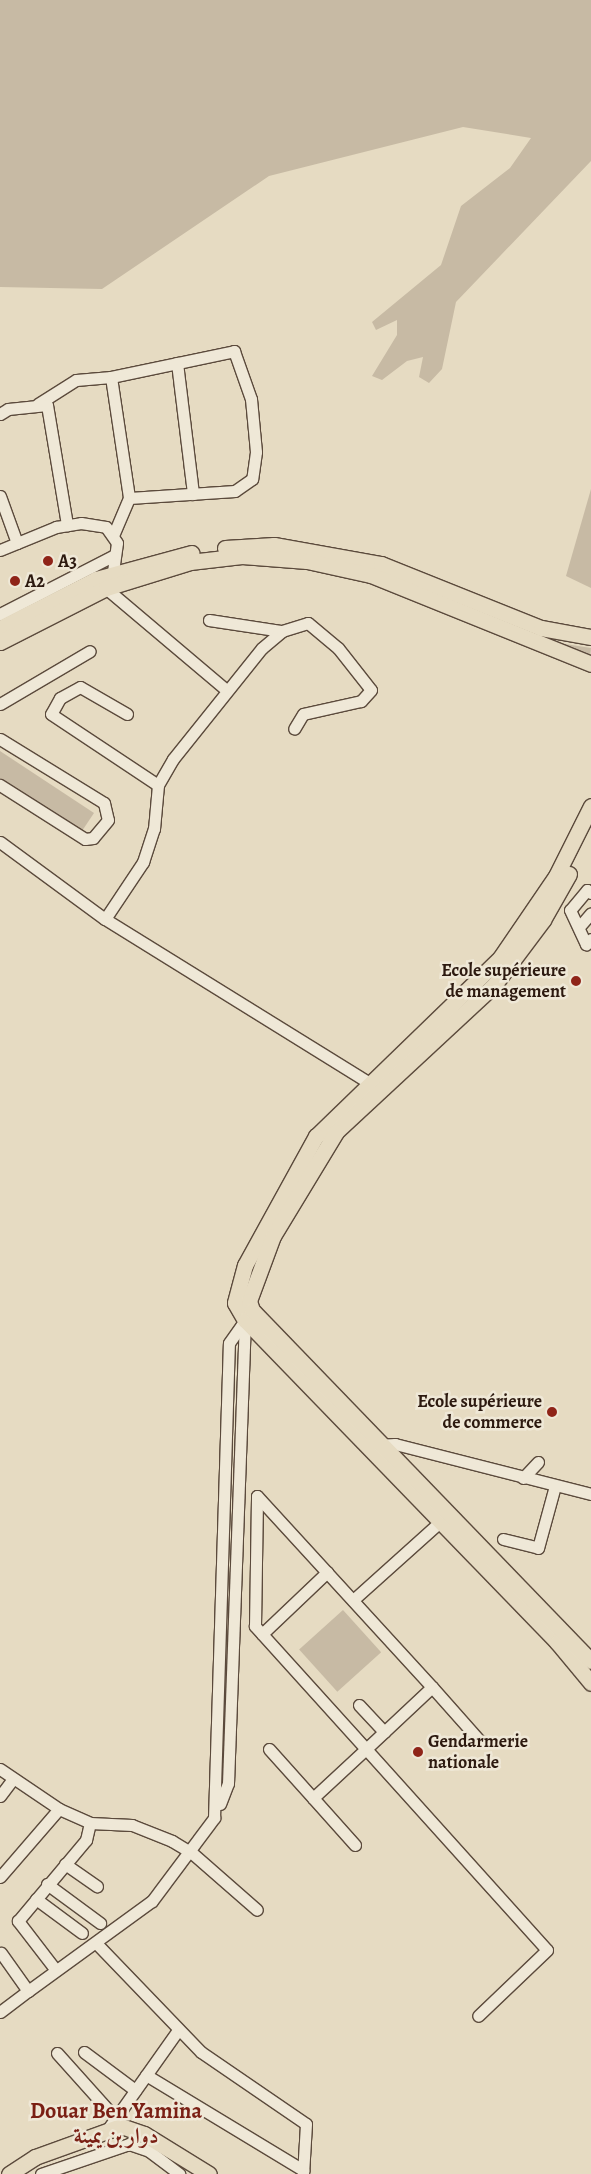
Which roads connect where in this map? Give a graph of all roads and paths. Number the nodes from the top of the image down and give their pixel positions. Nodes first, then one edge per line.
1 (177, 363) junction
2 (111, 377) junction
3 (38, 404) junction
4 (0, 414) edge
5 (192, 494) junction
6 (0, 496) edge
7 (129, 498) junction
8 (67, 525) junction
9 (114, 534) junction
10 (17, 543) junction
11 (0, 550) edge
12 (113, 556) junction
13 (113, 573) junction
14 (101, 584) junction
15 (0, 614) edge
16 (209, 620) dead end
17 (0, 628) edge
18 (282, 631) junction
19 (591, 637) edge
20 (0, 642) edge
21 (90, 651) dead end
22 (591, 664) edge
23 (225, 689) junction
24 (0, 704) edge
25 (127, 714) dead end
26 (294, 729) dead end
27 (0, 739) edge
28 (0, 785) edge
29 (158, 785) junction
30 (591, 806) edge
31 (591, 830) edge
32 (0, 842) edge
33 (559, 893) junction
34 (591, 893) edge
35 (578, 901) junction
36 (591, 913) edge
37 (105, 919) junction
38 (580, 927) junction
39 (591, 939) edge
40 (374, 1086) junction
41 (249, 1315) junction
42 (384, 1444) junction
43 (368, 1446) junction
44 (538, 1462) dead end
45 (523, 1478) junction
46 (555, 1486) junction
47 (591, 1494) edge
48 (441, 1521) junction
49 (503, 1539) dead end
50 (327, 1572) junction
51 (353, 1600) junction
52 (262, 1634) junction
53 (591, 1661) edge
54 (591, 1683) edge
55 (432, 1687) junction
56 (359, 1705) dead end
57 (384, 1732) junction
58 (480, 1741) dead end
59 (269, 1749) dead end
60 (366, 1749) junction
61 (0, 1770) edge
62 (13, 1779) junction
63 (0, 1796) edge
64 (313, 1798) junction
65 (59, 1809) junction
66 (90, 1823) junction
67 (355, 1845) dead end
68 (192, 1853) junction
69 (65, 1864) junction
70 (0, 1877) edge
71 (47, 1884) junction
72 (97, 1886) dead end
73 (36, 1899) junction
74 (257, 1910) dead end
75 (100, 1923) dead end
76 (82, 1933) dead end
77 (96, 1943) junction
78 (1, 1953) edge
79 (56, 1969) junction
80 (28, 1991) junction
81 (0, 2012) edge
82 (478, 2016) dead end
83 (178, 2030) junction
84 (84, 2052) dead end
85 (58, 2053) dead end
86 (146, 2075) junction
87 (135, 2090) junction
88 (115, 2124) junction
89 (303, 2172) edge
90 (9, 2174) edge
91 (42, 2174) edge
92 (179, 2174) edge
93 (209, 2174) edge

1 - 2 street
1 - 5 street
1 - 5 street
2 - 3 street
2 - 7 street
3 - 4 street
3 - 8 street
5 - 7 street
6 - 10 street
7 - 9 street
8 - 9 street
8 - 10 street
9 - 12 street
10 - 11 street
12 - 13 street
12 - 15 street
13 - 14 main road
13 - 19 main road
14 - 17 main road
14 - 20 main road
14 - 22 main road
14 - 23 street
16 - 18 street
18 - 23 street
18 - 26 street
21 - 24 street
23 - 29 street
25 - 29 street
27 - 28 street
29 - 37 street
30 - 40 main road
31 - 33 main road
32 - 37 street
33 - 35 street
33 - 40 main road
34 - 35 street
35 - 38 street
36 - 38 street
37 - 40 street
38 - 39 street
40 - 41 main road
41 - 42 main road
41 - 43 main road
41 - 68 street
42 - 43 street
42 - 45 street
42 - 53 main road
43 - 48 main road
44 - 45 street
45 - 46 street
46 - 47 street
46 - 49 street
48 - 51 street
48 - 54 main road
50 - 51 street
50 - 52 street
50 - 52 street
51 - 55 street
52 - 60 street
55 - 57 street
55 - 58 street
56 - 57 street
57 - 60 street
59 - 64 street
60 - 64 street
60 - 82 street
61 - 62 street
62 - 63 street
62 - 65 street
64 - 67 street
65 - 66 street
65 - 70 street
66 - 68 street
66 - 69 street
68 - 74 street
68 - 77 street
69 - 71 street
69 - 72 street
71 - 73 street
71 - 75 street
73 - 76 street
73 - 79 street
77 - 79 street
77 - 83 street
78 - 80 street
79 - 80 street
80 - 81 street
83 - 86 street
83 - 89 street
84 - 87 street
85 - 88 street
86 - 87 street
86 - 89 street
87 - 88 street
88 - 90 main road
88 - 93 main road
91 - 92 street

